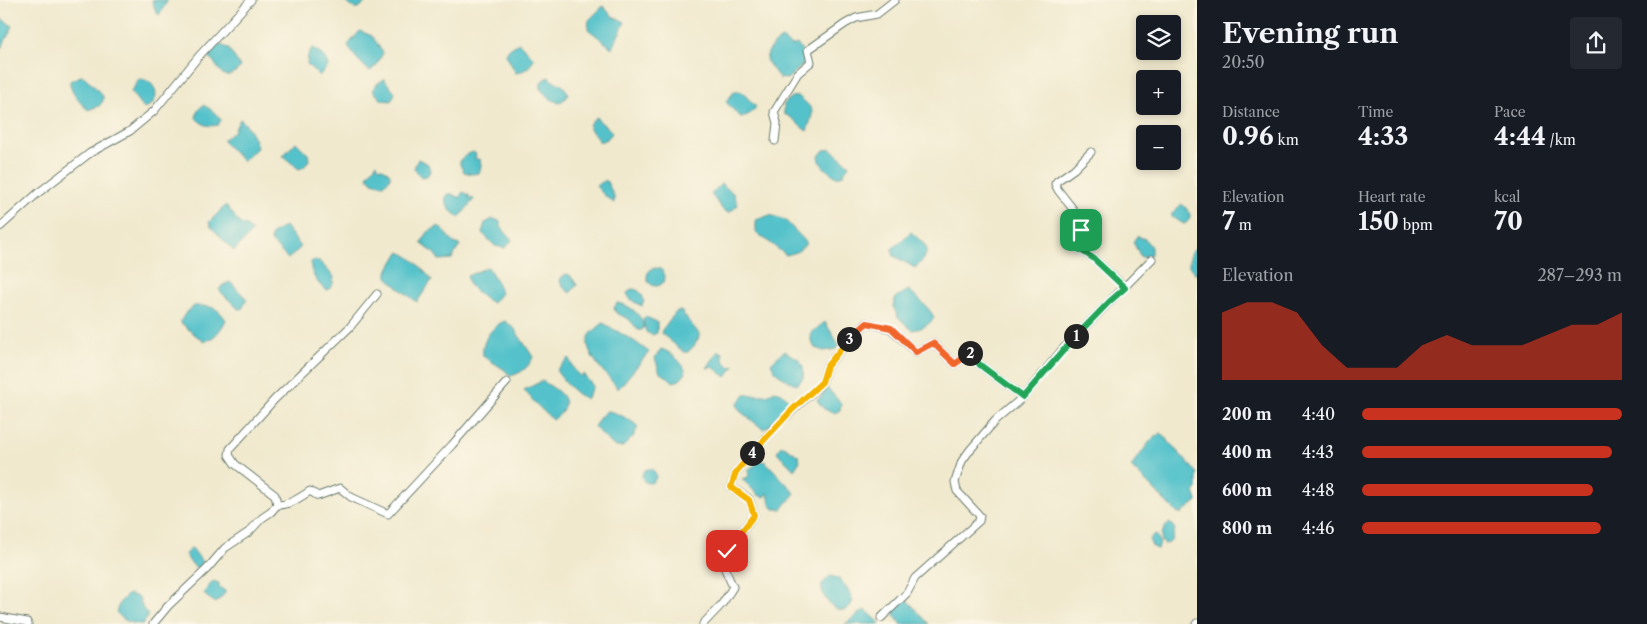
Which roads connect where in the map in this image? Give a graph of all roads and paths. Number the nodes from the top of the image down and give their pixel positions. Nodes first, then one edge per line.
1 (251, 0) edge
2 (895, 0) edge
3 (775, 141) dead end
4 (1091, 152) dead end
5 (0, 226) edge
6 (1152, 260) dead end
7 (1125, 288) junction
8 (377, 294) dead end
9 (507, 382) dead end
10 (1023, 397) junction
11 (277, 505) junction
12 (0, 617) edge
13 (881, 618) dead end
14 (28, 624) edge
15 (153, 624) edge
16 (704, 624) edge

1 - 5 street
2 - 3 street
4 - 7 street
6 - 7 street
7 - 10 street
8 - 11 street
9 - 11 street
10 - 13 street
10 - 16 street
11 - 15 street
12 - 14 street

